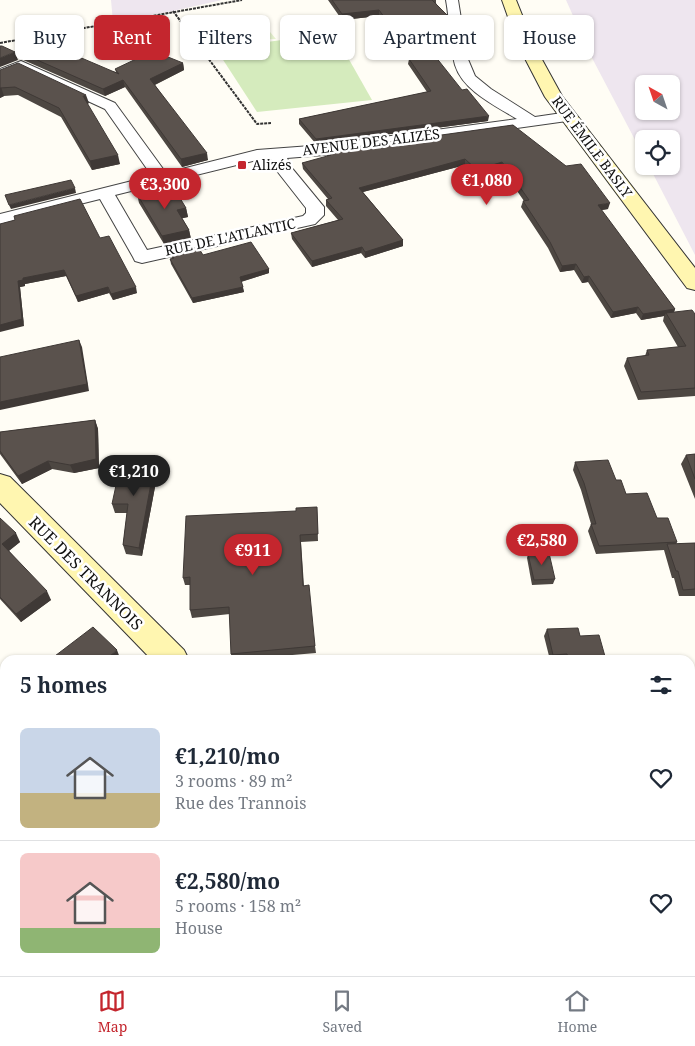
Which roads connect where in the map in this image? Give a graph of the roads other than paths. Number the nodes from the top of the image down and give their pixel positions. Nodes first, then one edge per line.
1 (452, 0) edge
2 (509, 0) edge
3 (0, 74) edge
4 (569, 118) junction
5 (531, 121) junction
6 (277, 153) junction
7 (162, 179) junction
8 (105, 193) junction
9 (0, 218) edge
10 (695, 282) edge
11 (0, 485) edge
12 (168, 655) edge

1 - 5 street
2 - 4 street, RUE ÉMILE BASLY
3 - 7 street
4 - 5 street, AVENUE DES ALIZÉS
4 - 10 street, RUE ÉMILE BASLY
5 - 6 street, AVENUE DES ALIZÉS
6 - 7 street, AVENUE DES ALIZÉS
6 - 8 street, RUE DE L'ATLANTIC
7 - 8 street, AVENUE DES ALIZÉS
8 - 9 street, AVENUE DES ALIZÉS
11 - 12 street, RUE DES TRANNOIS

